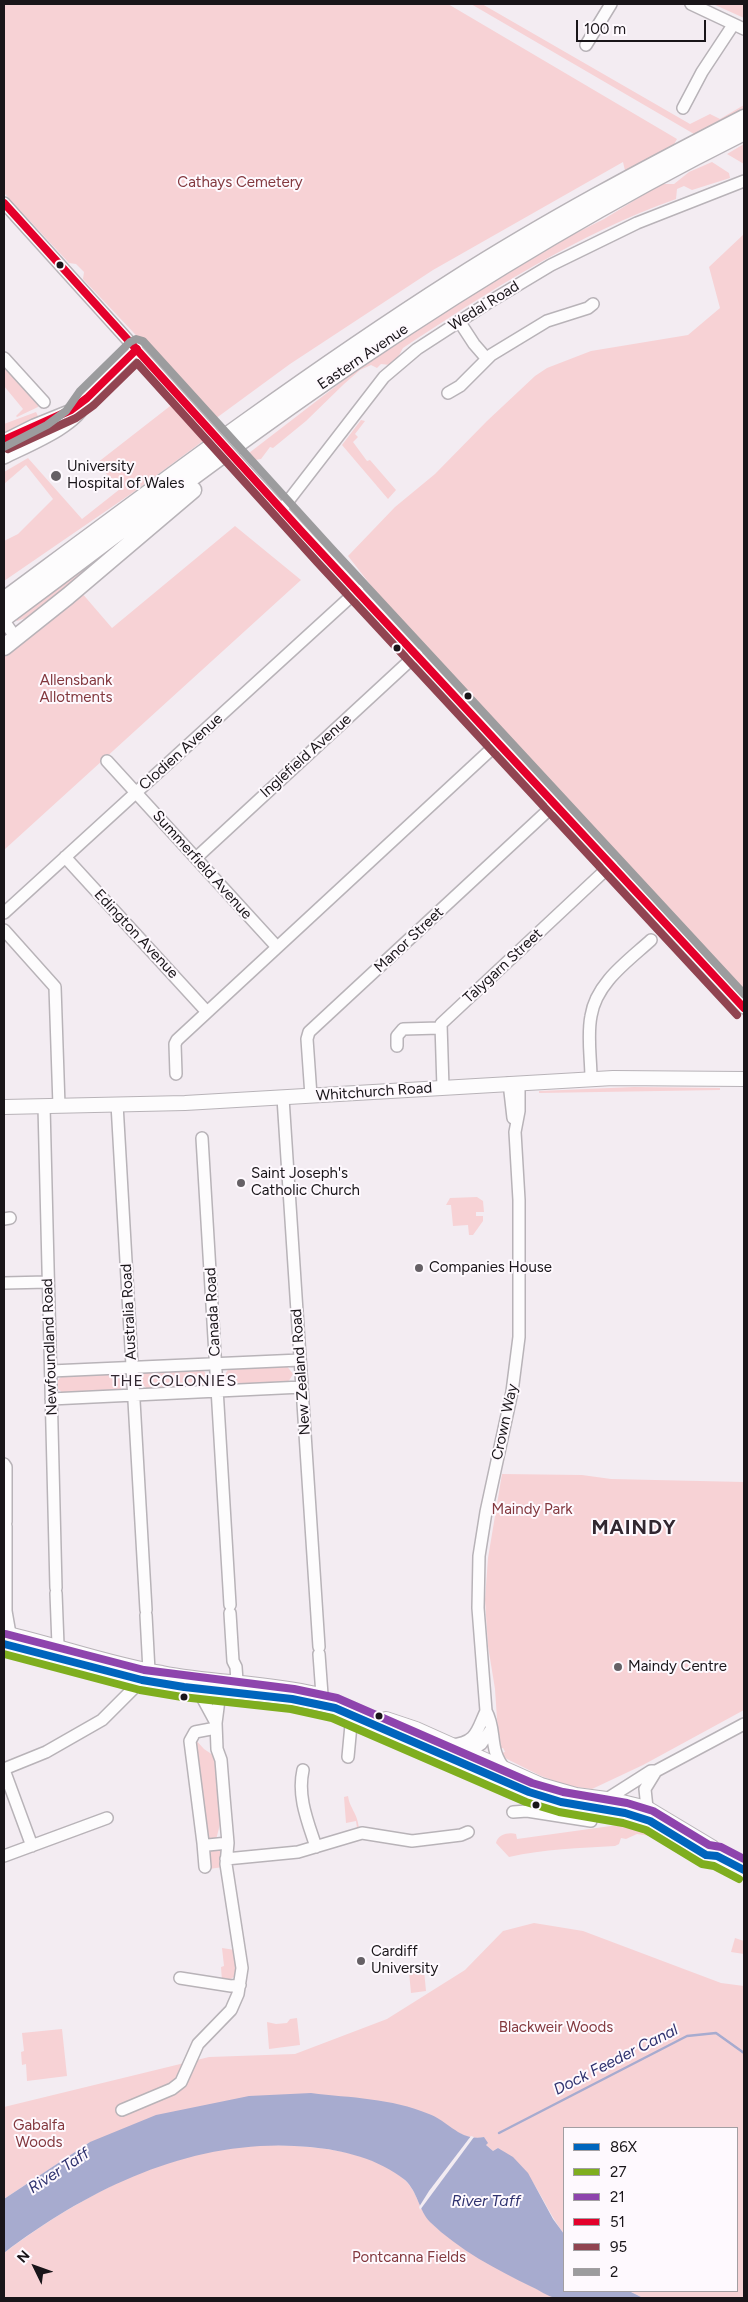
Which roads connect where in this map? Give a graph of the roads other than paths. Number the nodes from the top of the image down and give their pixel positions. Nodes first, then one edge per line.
1 (611, 4) edge
2 (691, 4) edge
3 (739, 27) edge
4 (586, 45) dead end
5 (683, 108) dead end
6 (744, 118) edge
7 (744, 132) edge
8 (744, 180) edge
9 (4, 203) edge
10 (593, 304) dead end
11 (459, 321) junction
12 (137, 349) junction
13 (4, 358) edge
14 (487, 358) junction
15 (448, 393) dead end
16 (87, 398) junction
17 (44, 402) dead end
18 (275, 417) junction
19 (4, 440) edge
20 (4, 458) edge
21 (282, 509) junction
22 (104, 526) junction
23 (4, 588) edge
24 (358, 590) junction
25 (4, 600) edge
26 (7, 630) edge
27 (417, 654) junction
28 (498, 743) junction
29 (107, 760) dead end
30 (136, 793) junction
31 (555, 804) junction
32 (65, 857) junction
33 (196, 858) junction
34 (612, 864) junction
35 (4, 913) edge
36 (4, 930) edge
37 (651, 940) dead end
38 (277, 947) junction
39 (744, 1008) edge
40 (207, 1012) junction
41 (440, 1028) junction
42 (397, 1046) dead end
43 (176, 1074) dead end
44 (591, 1079) junction
45 (744, 1079) edge
46 (514, 1083) junction
47 (444, 1088) junction
48 (311, 1096) junction
49 (283, 1098) junction
50 (117, 1104) junction
51 (44, 1106) junction
52 (59, 1106) junction
53 (4, 1107) edge
54 (202, 1138) dead end
55 (4, 1282) edge
56 (48, 1282) junction
57 (300, 1360) junction
58 (216, 1363) junction
59 (132, 1367) junction
60 (51, 1371) junction
61 (302, 1387) junction
62 (217, 1391) junction
63 (134, 1395) junction
64 (52, 1399) junction
65 (4, 1464) edge
66 (5, 1569) edge
67 (5, 1612) edge
68 (6, 1637) edge
69 (58, 1646) junction
70 (123, 1675) junction
71 (146, 1675) junction
72 (237, 1681) junction
73 (217, 1685) junction
74 (197, 1688) junction
75 (126, 1694) junction
76 (322, 1695) junction
77 (210, 1710) junction
78 (486, 1711) junction
79 (352, 1714) junction
80 (744, 1724) edge
81 (216, 1726) junction
82 (490, 1731) junction
83 (451, 1751) junction
84 (468, 1754) junction
85 (348, 1757) dead end
86 (4, 1770) edge
87 (302, 1770) dead end
88 (656, 1771) junction
89 (507, 1772) junction
90 (606, 1799) junction
91 (647, 1808) junction
92 (562, 1809) junction
93 (513, 1812) dead end
94 (107, 1818) dead end
95 (591, 1821) dead end
96 (667, 1824) junction
97 (468, 1832) dead end
98 (203, 1843) junction
99 (228, 1843) junction
100 (32, 1846) junction
101 (316, 1847) junction
102 (4, 1856) edge
103 (226, 1859) junction
104 (205, 1867) dead end
105 (744, 1870) edge
106 (180, 1978) dead end
107 (240, 1985) junction
108 (122, 2110) dead end

1 - 4 street
2 - 3 street
3 - 5 street
6 - 22 highway, Eastern Avenue
7 - 18 highway, Eastern Avenue
8 - 11 street, Wedal Road
9 - 12 street
10 - 14 street
11 - 14 street
11 - 21 street, Wedal Road
12 - 16 street
12 - 21 street, bridge
13 - 17 street
14 - 15 street
16 - 19 street
16 - 20 street
18 - 26 highway, Eastern Avenue
18 - 26 highway
21 - 24 street
22 - 23 highway
22 - 25 highway, Eastern Avenue
24 - 27 street
24 - 30 street, Clodien Avenue
27 - 28 street
27 - 33 street, Inglefield Avenue
28 - 31 street
28 - 38 street
29 - 30 street, Summerfield Avenue
30 - 32 street, Clodien Avenue
30 - 33 street, Summerfield Avenue
31 - 34 street
31 - 48 street, Manor Street
32 - 35 street, Clodien Avenue
32 - 40 street, Edington Avenue
33 - 38 street, Summerfield Avenue
34 - 39 street
34 - 41 street, Talygarn Street
36 - 52 street
37 - 44 street
38 - 40 street
40 - 43 street
41 - 42 street
41 - 47 street
44 - 45 main road, Whitchurch Road
44 - 46 main road, Whitchurch Road
46 - 47 main road, Whitchurch Road
46 - 78 street, Crown Way
47 - 48 main road, Whitchurch Road
48 - 49 main road, Whitchurch Road
49 - 50 main road, Whitchurch Road
49 - 57 street, New Zealand Road
50 - 52 main road, Whitchurch Road
50 - 59 street, Australia Road
51 - 52 main road, Whitchurch Road
51 - 53 main road, Whitchurch Road
51 - 56 street, Newfoundland Road
54 - 58 street, Canada Road
55 - 56 street
56 - 60 street, Newfoundland Road
57 - 58 street
57 - 61 street, New Zealand Road
58 - 59 street
58 - 62 street, Canada Road
59 - 60 street
59 - 63 street, Australia Road
60 - 64 street, Newfoundland Road
61 - 62 street
61 - 76 street, New Zealand Road
62 - 63 street
62 - 72 street, Canada Road
63 - 64 street
63 - 71 street, Australia Road
64 - 69 street, Newfoundland Road
65 - 66 street
66 - 67 street
67 - 68 street
68 - 69 main road
68 - 70 main road
69 - 71 main road
70 - 71 main road
70 - 75 street
71 - 73 main road
71 - 74 main road
71 - 75 street
72 - 73 main road
72 - 76 main road
73 - 74 main road
73 - 77 street
73 - 79 main road
73 - 81 street
74 - 77 street
75 - 86 street
76 - 83 main road
77 - 81 street
78 - 82 street, Crown Way
78 - 83 street, Crown Way
79 - 83 main road
79 - 85 street
80 - 88 street
81 - 98 street
81 - 99 street
82 - 84 street
82 - 89 street, Crown Way
83 - 84 main road
83 - 92 main road
84 - 89 main road
86 - 100 street
87 - 101 street
88 - 90 street
88 - 91 street
89 - 90 main road
90 - 91 main road
91 - 96 main road
92 - 93 street
92 - 95 street
92 - 96 main road
94 - 100 street
96 - 105 main road
97 - 101 street
98 - 99 street
98 - 104 street
99 - 103 street
100 - 102 street
101 - 103 street
103 - 107 street
106 - 107 street
107 - 108 street

